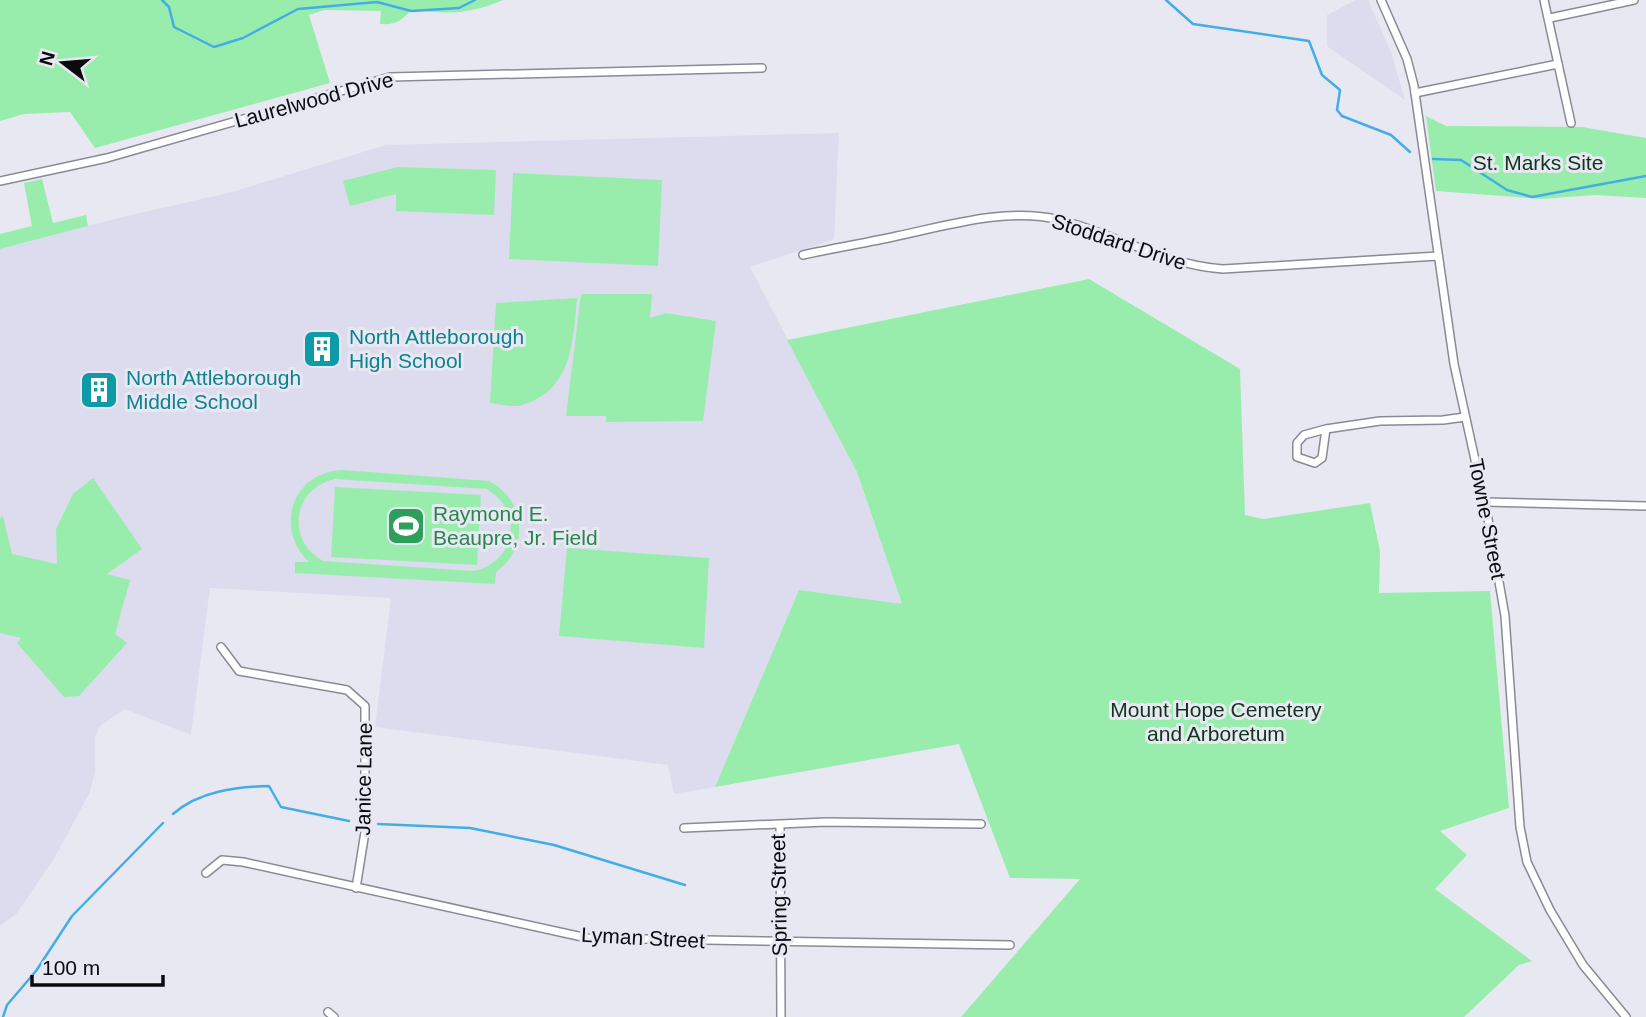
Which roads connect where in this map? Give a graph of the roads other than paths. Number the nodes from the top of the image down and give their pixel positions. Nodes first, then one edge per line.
1 (1381, 0) edge
2 (1545, 0) edge
3 (1634, 0) edge
4 (1550, 18) junction
5 (1558, 64) junction
6 (762, 68) dead end
7 (1415, 93) junction
8 (1571, 123) dead end
9 (0, 181) edge
10 (803, 255) dead end
11 (1438, 256) junction
12 (1465, 417) junction
13 (1326, 429) junction
14 (1485, 502) junction
15 (1646, 506) edge
16 (221, 647) dead end
17 (981, 824) dead end
18 (780, 825) junction
19 (684, 828) dead end
20 (206, 873) dead end
21 (356, 888) junction
22 (781, 943) junction
23 (1010, 945) dead end
24 (781, 1017) edge
25 (1626, 1017) edge

1 - 7 street, Towne Street
2 - 4 street
3 - 4 street
4 - 5 street
5 - 7 street
5 - 8 street
6 - 9 street, Laurelwood Drive
7 - 11 street, Towne Street
10 - 11 street, Stoddard Drive
11 - 12 street, Towne Street
12 - 13 street
12 - 14 street, Towne Street
13 - 13 street
14 - 15 street
14 - 25 street, Towne Street
16 - 21 street, Janice Lane
17 - 18 street
18 - 19 street, Spring Street
18 - 22 street, Spring Street
20 - 21 street, Lyman Street
21 - 22 street, Lyman Street
22 - 23 street, Lyman Street
22 - 24 street, Spring Street

